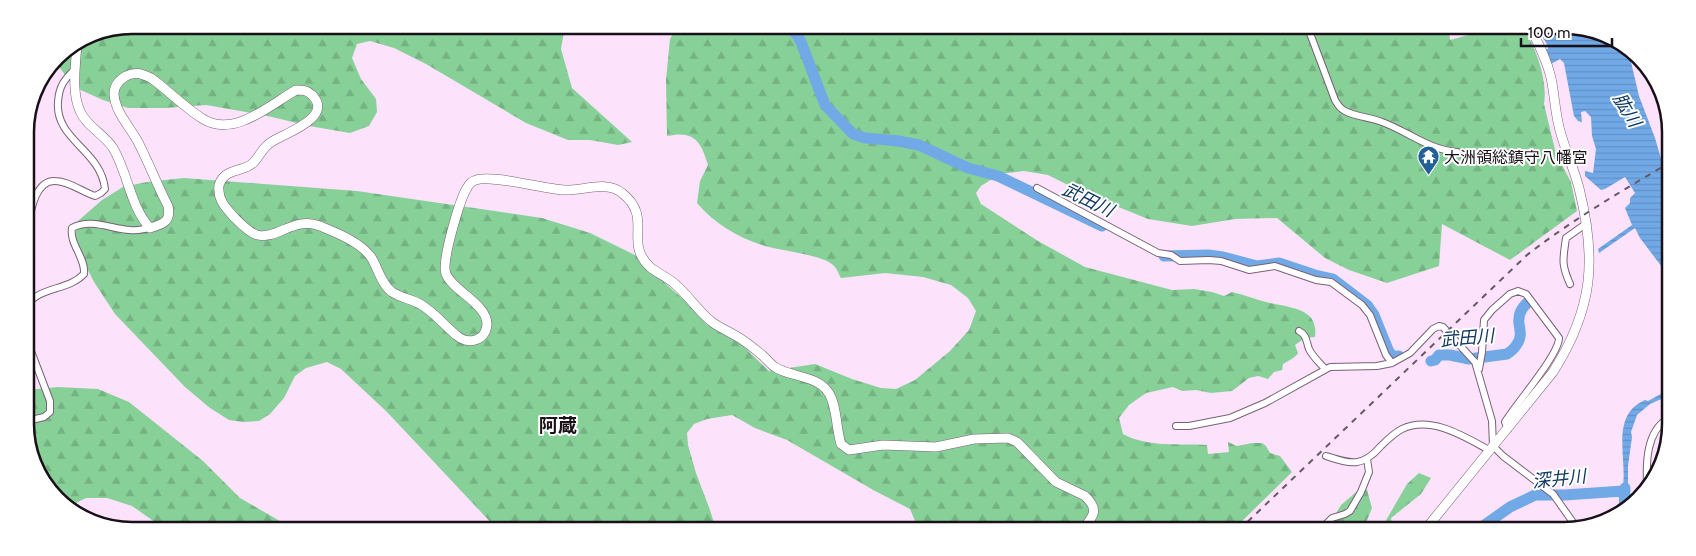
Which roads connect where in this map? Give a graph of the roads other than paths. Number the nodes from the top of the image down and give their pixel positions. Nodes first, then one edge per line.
1 (1310, 34) edge
2 (1535, 34) edge
3 (76, 51) edge
4 (75, 69) junction
5 (1457, 152) dead end
6 (1037, 188) dead end
7 (34, 201) edge
8 (1587, 223) junction
9 (150, 228) junction
10 (1570, 284) dead end
11 (34, 297) edge
12 (1299, 331) dead end
13 (34, 359) edge
14 (1392, 363) junction
15 (1325, 369) junction
16 (1478, 371) junction
17 (34, 419) edge
18 (1662, 423) edge
19 (1176, 426) dead end
20 (1508, 429) junction
21 (1491, 448) junction
22 (1326, 456) dead end
23 (1367, 459) junction
24 (1646, 477) edge
25 (1088, 522) edge
26 (1328, 522) edge
27 (1431, 522) edge
28 (1573, 522) edge

1 - 5 street
2 - 8 street
3 - 4 street
4 - 7 street
4 - 9 street
6 - 14 street
8 - 10 street
8 - 20 street
9 - 11 street
9 - 25 street
12 - 15 street
13 - 17 street
14 - 15 street
14 - 16 street
15 - 19 street
16 - 20 street
16 - 21 street
18 - 24 street
20 - 21 street
21 - 23 street
21 - 27 street
21 - 28 street
22 - 23 street
23 - 26 street

